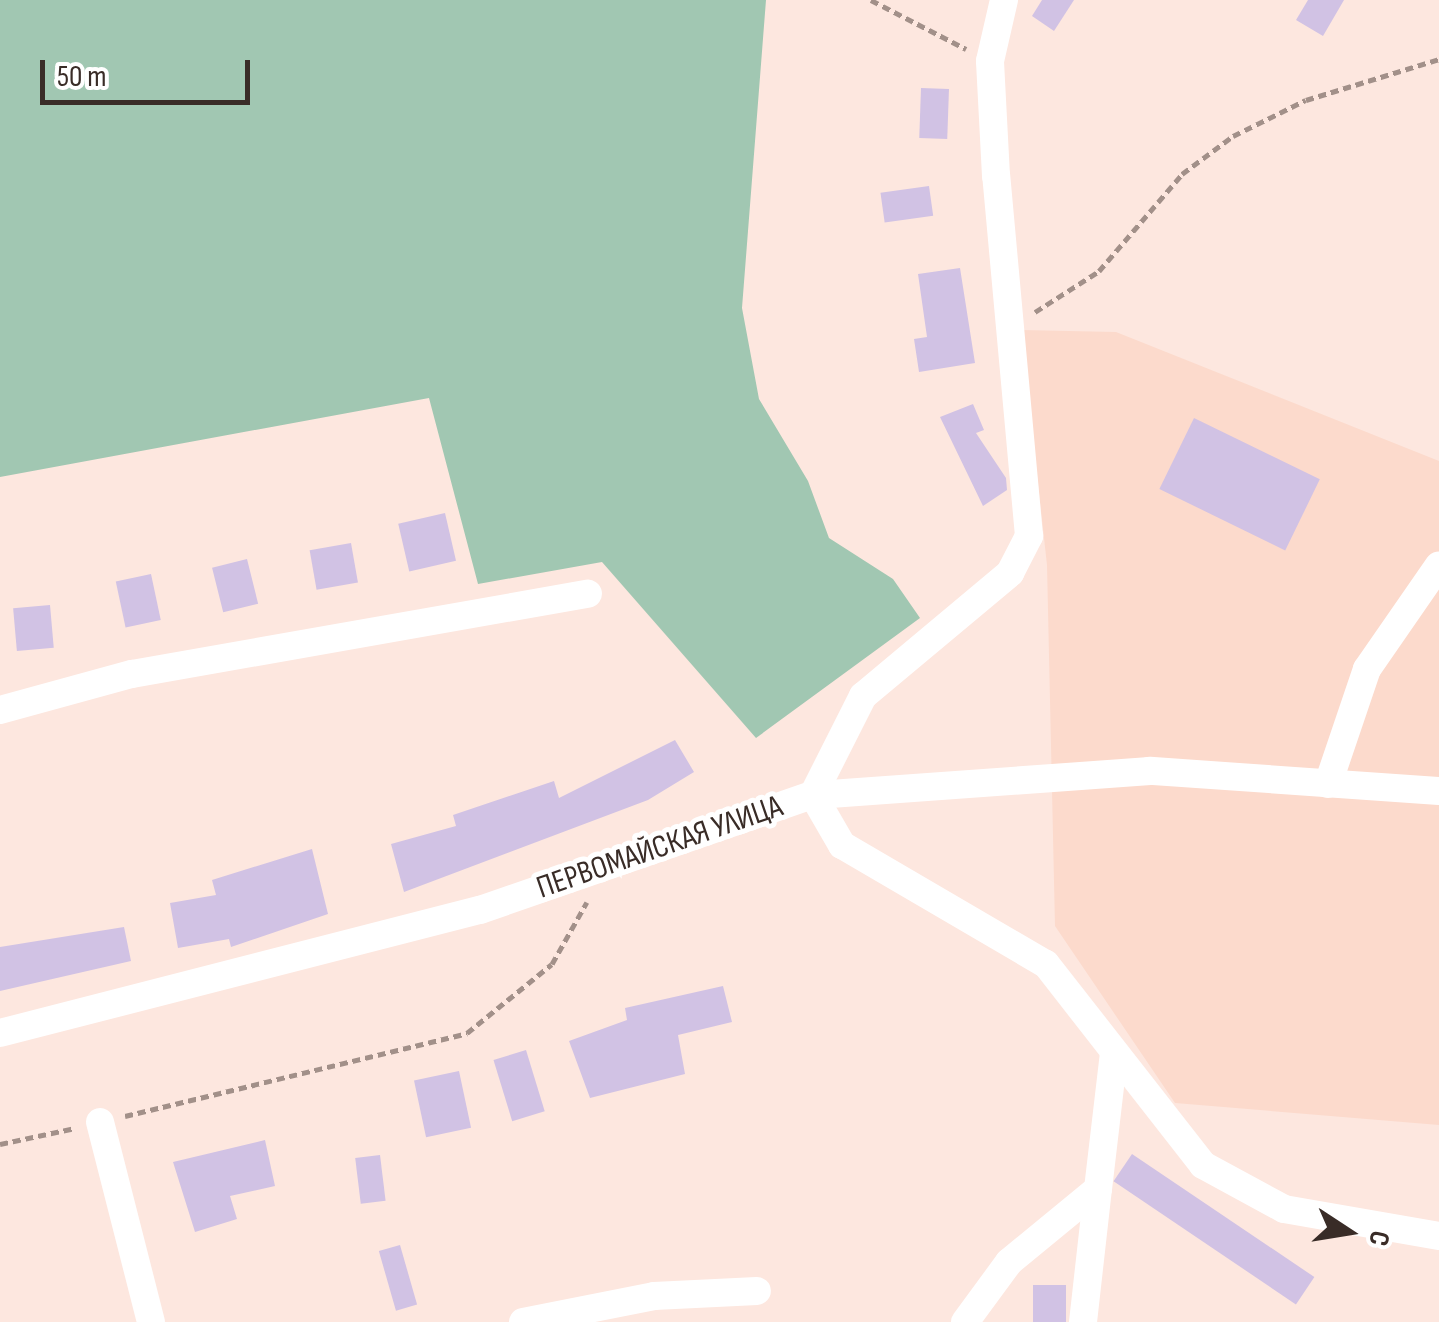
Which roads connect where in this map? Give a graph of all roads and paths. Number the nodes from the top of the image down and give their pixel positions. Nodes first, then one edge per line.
1 (871, 0) edge
2 (1004, 0) edge
3 (1439, 59) edge
4 (990, 61) junction
5 (1005, 326) junction
6 (1439, 565) edge
7 (588, 594) dead end
8 (0, 710) edge
9 (1328, 784) junction
10 (1439, 791) edge
11 (813, 795) junction
12 (608, 866) junction
13 (0, 1033) edge
14 (1114, 1053) junction
15 (100, 1122) junction
16 (0, 1144) edge
17 (1098, 1189) junction
18 (1439, 1236) edge
19 (757, 1291) dead end
20 (151, 1322) edge
21 (524, 1322) edge
22 (965, 1322) edge
23 (1083, 1322) edge

1 - 4 path
2 - 4 street, ПЕРВОМАЙСКАЯ УЛИЦА
3 - 5 path
4 - 5 street, ПЕРВОМАЙСКАЯ УЛИЦА
5 - 11 street, ПЕРВОМАЙСКАЯ УЛИЦА
6 - 9 street
7 - 8 street
9 - 10 street
9 - 11 street
11 - 12 street, ПЕРВОМАЙСКАЯ УЛИЦА
11 - 14 street
12 - 13 street, ПЕРВОМАЙСКАЯ УЛИЦА
12 - 15 path
14 - 17 street
14 - 18 street
15 - 16 path
15 - 20 street
17 - 22 street
17 - 23 street
19 - 21 street

